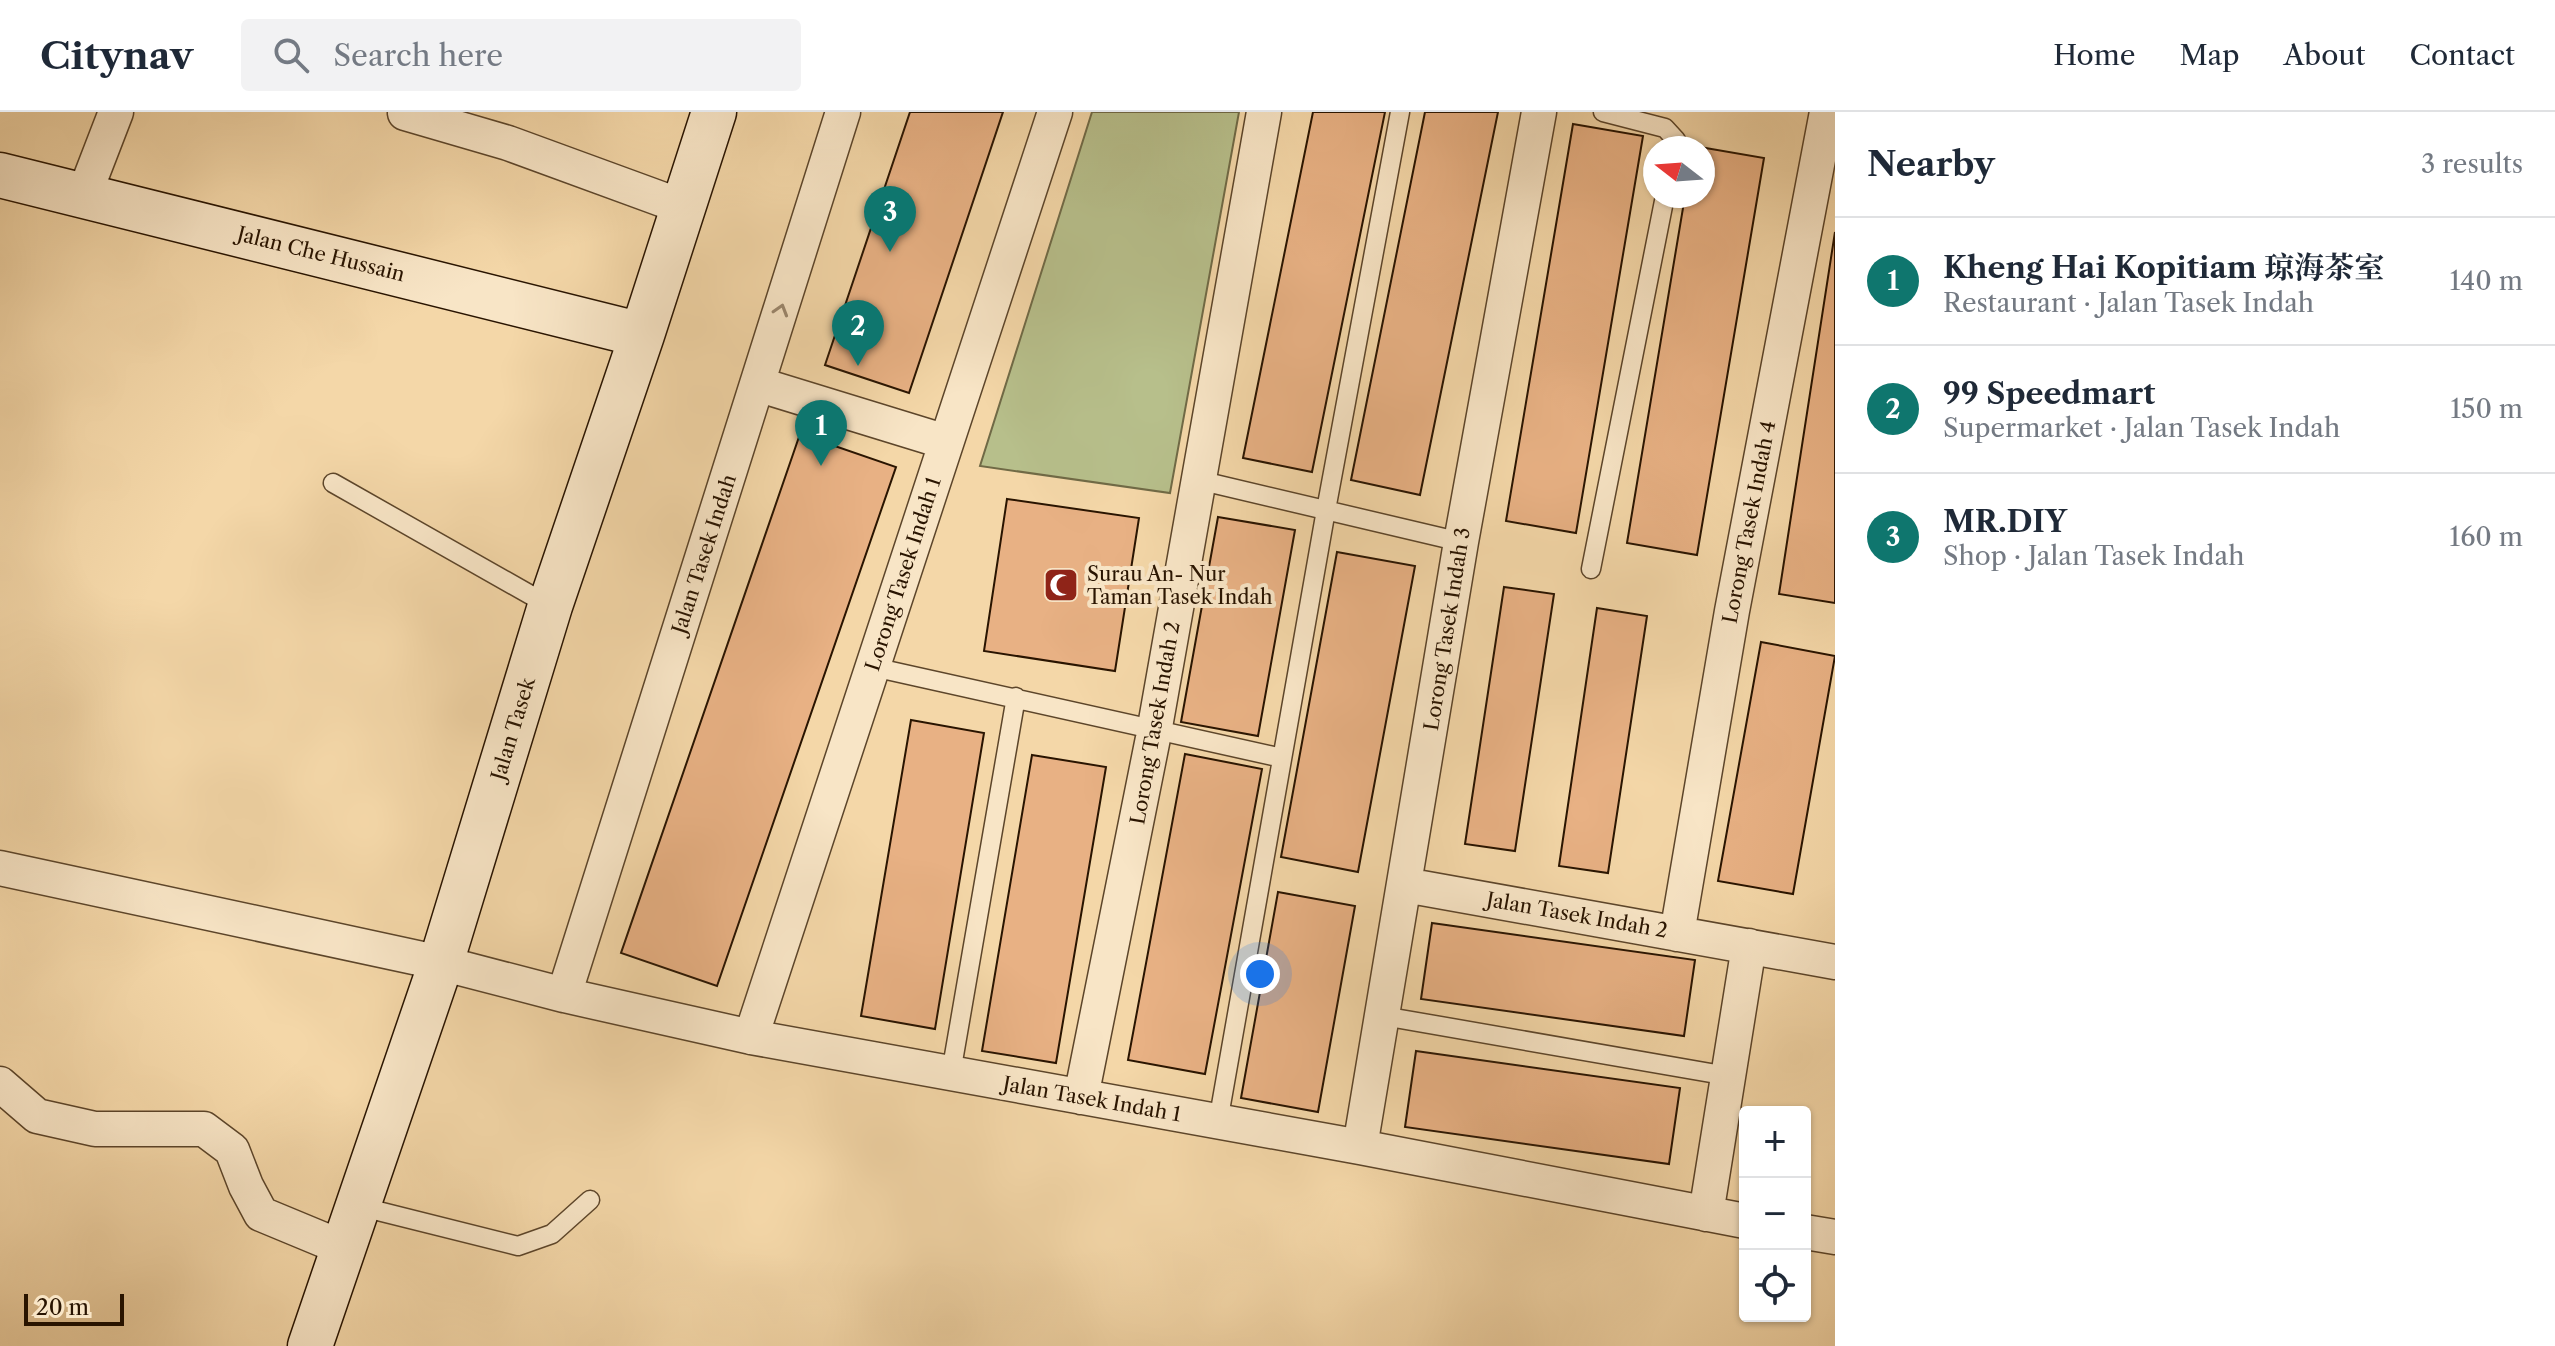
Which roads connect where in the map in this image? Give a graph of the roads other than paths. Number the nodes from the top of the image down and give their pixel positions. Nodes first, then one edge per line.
1 (116, 112) edge
2 (714, 112) edge
3 (843, 112) edge
4 (1055, 112) edge
5 (1264, 112) edge
6 (1400, 112) edge
7 (1539, 112) edge
8 (1603, 112) edge
9 (1827, 112) edge
10 (405, 113) edge
11 (1672, 136) edge
12 (0, 175) edge
13 (84, 195) junction
14 (683, 207) junction
15 (1663, 208) edge
16 (642, 335) junction
17 (757, 384) junction
18 (946, 442) junction
19 (1198, 480) junction
20 (333, 483) dead end
21 (1326, 510) junction
22 (1461, 542) junction
23 (1591, 569) dead end
24 (550, 606) junction
25 (873, 667) junction
26 (1016, 697) junction
27 (1155, 731) junction
28 (1282, 758) junction
29 (0, 868) edge
30 (1405, 885) junction
31 (1677, 934) junction
32 (1749, 946) junction
33 (1835, 962) edge
34 (441, 963) junction
35 (564, 995) junction
36 (1383, 1016) junction
37 (751, 1037) junction
38 (951, 1073) junction
39 (1728, 1076) junction
40 (0, 1084) edge
41 (1081, 1097) junction
42 (1218, 1122) junction
43 (1360, 1147) junction
44 (590, 1200) dead end
45 (358, 1206) junction
46 (1706, 1214) junction
47 (1739, 1220) edge
48 (1811, 1233) edge
49 (1835, 1237) edge
50 (343, 1248) junction
51 (310, 1346) edge

1 - 13 street
2 - 14 main road, Jalan Tasek
17 -> 3 street, Jalan Tasek Indah
4 - 18 street, Lorong Tasek Indah 1
5 - 19 street, Lorong Tasek Indah 2
6 - 21 lane
7 - 22 street, Lorong Tasek Indah 3
8 - 11 lane
9 - 31 street, Lorong Tasek Indah 4
10 - 14 street
12 - 13 main road, Jalan Che Hussain
13 - 16 main road, Jalan Che Hussain
14 - 16 main road, Jalan Tasek
15 - 23 lane
16 - 24 main road, Jalan Tasek
17 - 18 street
17 - 35 street, Jalan Tasek Indah
18 - 25 street, Lorong Tasek Indah 1
19 - 21 lane
19 - 27 street, Lorong Tasek Indah 2
20 - 24 lane
21 - 22 lane
21 - 28 lane
22 - 30 street, Lorong Tasek Indah 3
24 - 34 main road, Jalan Tasek
25 - 26 lane
25 - 37 street, Lorong Tasek Indah 1
26 - 27 lane
26 - 38 lane
27 - 28 lane
27 - 41 street, Lorong Tasek Indah 2
28 - 42 lane
29 - 34 street, Jalan Tasek Indah 1
30 - 31 street, Jalan Tasek Indah 2
30 - 36 street, Lorong Tasek Indah 3
31 - 32 street, Jalan Tasek Indah 2
32 - 33 street, Jalan Tasek Indah 2
32 - 39 street
34 - 35 street, Jalan Tasek Indah 1
34 - 45 main road, Jalan Tasek
35 - 37 street, Jalan Tasek Indah 1
36 - 39 lane
36 - 43 street, Lorong Tasek Indah 3
37 - 38 street, Jalan Tasek Indah 1
38 - 41 street, Jalan Tasek Indah 1
39 - 46 street
40 - 50 street
41 - 42 street, Jalan Tasek Indah 1
42 - 43 street, Jalan Tasek Indah 1
43 - 46 street, Jalan Tasek Indah 1
44 - 45 lane
45 - 50 main road, Jalan Tasek
46 - 47 street, Jalan Tasek Indah 1
48 - 49 street
50 - 51 main road, Jalan Tasek

